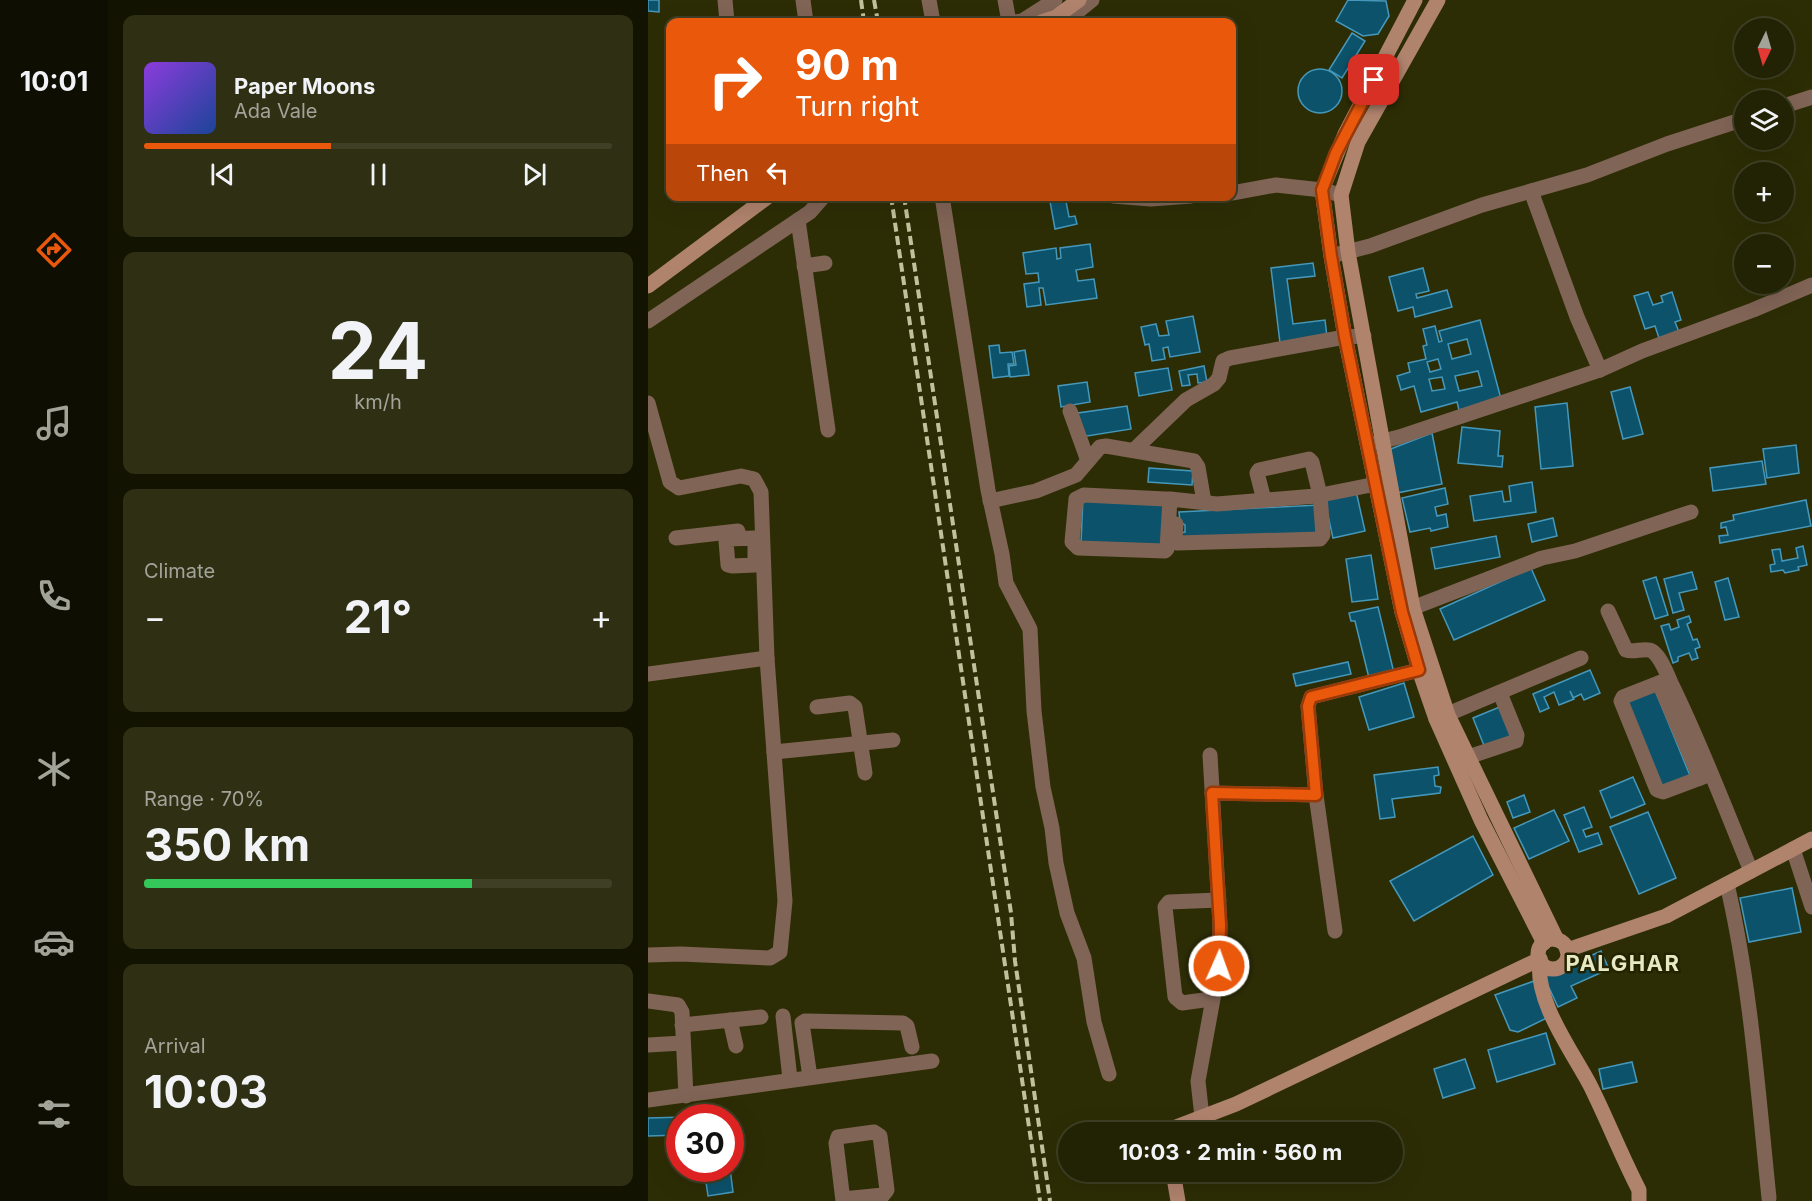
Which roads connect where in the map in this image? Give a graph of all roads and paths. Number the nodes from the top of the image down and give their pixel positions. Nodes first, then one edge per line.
1 (725, 0) edge
2 (803, 0) edge
3 (929, 0) edge
4 (1005, 0) edge
5 (1079, 0) edge
6 (1092, 0) edge
7 (1415, 0) edge
8 (1438, 0) edge
9 (1052, 2) edge
10 (727, 18) edge
11 (805, 18) edge
12 (932, 18) edge
13 (1016, 18) edge
14 (1025, 18) edge
15 (1053, 18) edge
16 (1057, 18) edge
17 (1070, 18) edge
18 (1812, 97) edge
19 (1794, 103) edge
20 (1734, 122) edge
21 (1322, 190) junction
22 (1531, 191) junction
23 (1236, 192) edge
24 (1341, 195) junction
25 (762, 201) edge
26 (820, 201) edge
27 (943, 201) edge
28 (798, 220) junction
29 (1348, 252) junction
30 (1331, 256) junction
31 (825, 263) dead end
32 (804, 266) junction
33 (1812, 285) edge
34 (648, 286) edge
35 (648, 321) edge
36 (1364, 336) junction
37 (1345, 337) junction
38 (1600, 370) junction
39 (648, 403) edge
40 (1070, 411) dead end
41 (828, 430) dead end
42 (1375, 443) junction
43 (1134, 450) junction
44 (1088, 461) junction
45 (1383, 482) junction
46 (1320, 495) junction
47 (1174, 500) junction
48 (1264, 500) junction
49 (990, 501) junction
50 (1204, 502) junction
51 (1691, 512) dead end
52 (757, 532) junction
53 (676, 538) dead end
54 (759, 565) junction
55 (1407, 610) junction
56 (1608, 611) dead end
57 (767, 658) junction
58 (1581, 658) dead end
59 (1425, 670) junction
60 (648, 674) edge
61 (1664, 681) junction
62 (1500, 693) junction
63 (817, 706) dead end
64 (1442, 717) junction
65 (893, 740) dead end
66 (860, 743) junction
67 (774, 752) junction
68 (1210, 755) dead end
69 (1461, 759) junction
70 (866, 773) dead end
71 (1705, 776) junction
72 (1212, 793) junction
73 (1316, 795) junction
74 (1812, 839) edge
75 (1793, 849) junction
76 (1751, 871) junction
77 (1727, 884) junction
78 (1219, 900) junction
79 (1812, 907) edge
80 (1335, 932) dead end
81 (1556, 944) junction
82 (648, 955) edge
83 (1540, 959) junction
84 (1211, 999) junction
85 (648, 1001) edge
86 (783, 1016) dead end
87 (761, 1017) dead end
88 (730, 1020) junction
89 (682, 1025) junction
90 (683, 1043) junction
91 (648, 1045) edge
92 (736, 1046) dead end
93 (912, 1047) dead end
94 (932, 1061) dead end
95 (1109, 1074) dead end
96 (810, 1077) junction
97 (790, 1080) junction
98 (686, 1095) junction
99 (648, 1100) edge
100 (1202, 1117) junction
101 (1189, 1122) edge
102 (1175, 1182) edge
103 (1769, 1198) dead end
104 (843, 1200) edge
105 (1178, 1201) edge
106 (1639, 1201) edge

1 - 10 street
2 - 11 street
3 - 12 street
4 - 13 street
5 - 15 street, bridge
6 - 17 street
7 - 21 street
8 - 24 street
9 - 14 street
9 - 16 street
18 - 19 street
20 - 22 street
21 - 23 street
21 - 24 street
21 - 30 street
22 - 29 street
22 - 38 street
24 - 29 street
25 - 34 street
26 - 28 street
27 - 49 street
28 - 32 street
28 - 35 street
29 - 30 street
29 - 36 street
30 - 37 street
31 - 32 street
32 - 41 street
33 - 38 street
36 - 37 street
36 - 42 street
37 - 42 street
37 - 43 street
38 - 42 street
39 - 52 street
40 - 44 street
42 - 45 street
43 - 44 street
43 - 50 street
44 - 49 street
45 - 46 street
45 - 55 street
46 - 47 street
46 - 48 street
46 - 48 street
47 - 47 street
47 - 50 street
48 - 50 street
49 - 95 street
51 - 55 street
52 - 53 street
52 - 54 street
52 - 54 street
54 - 57 street
55 - 59 street
56 - 61 street
57 - 60 street
57 - 67 street
58 - 62 street
59 - 64 street
59 - 73 street
61 - 71 street
61 - 71 street
62 - 64 street
62 - 69 street
63 - 66 street
64 - 69 street
65 - 66 street
66 - 67 street
66 - 70 street
67 - 82 street
68 - 72 street
69 - 81 street
71 - 76 street
72 - 73 street
72 - 78 street
73 - 80 street
74 - 75 street
75 - 76 street
75 - 79 street
76 - 77 street
77 - 81 street
77 - 103 street
78 - 84 street
78 - 84 street
81 - 83 street
81 - 83 street
83 - 100 street
83 - 106 street
84 - 100 street
85 - 89 street
86 - 97 street
87 - 88 street
88 - 89 street
88 - 92 street
89 - 90 street
90 - 91 street
90 - 98 street
93 - 96 street
94 - 96 street
96 - 97 street
97 - 98 street
98 - 99 street
100 - 101 street
102 - 105 street
104 - 104 street

